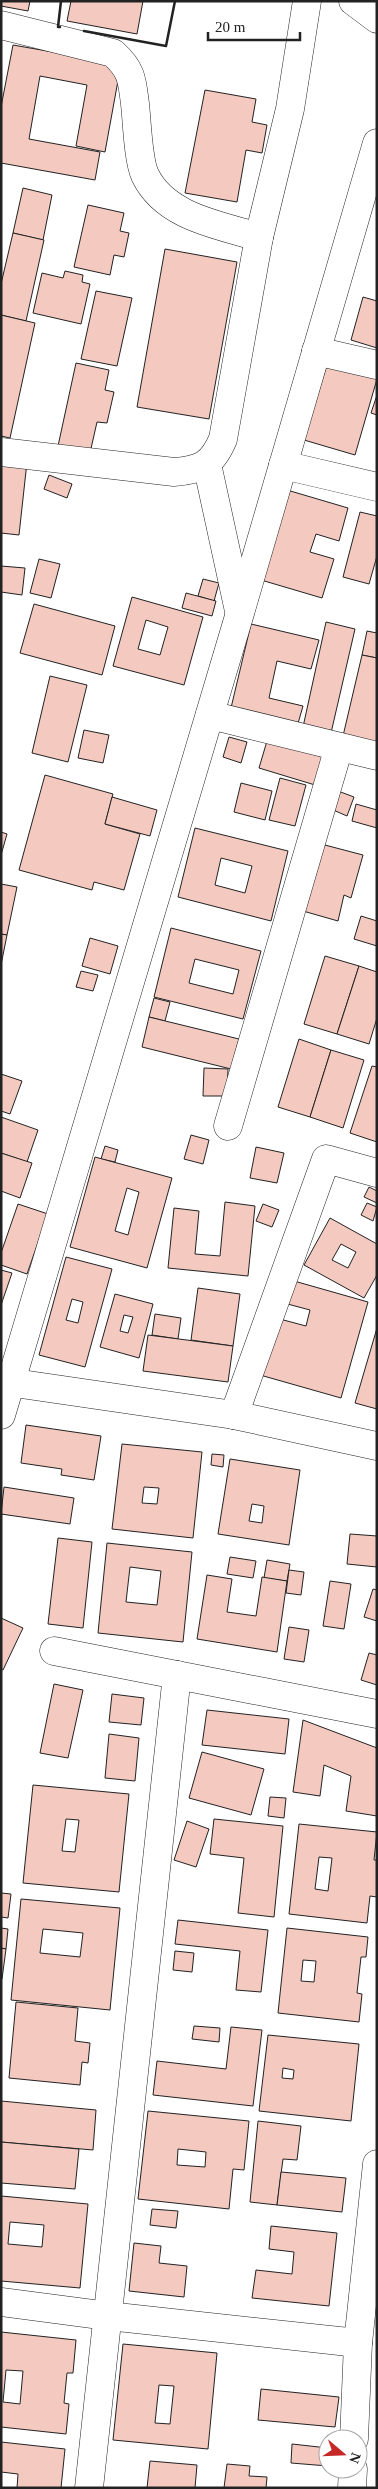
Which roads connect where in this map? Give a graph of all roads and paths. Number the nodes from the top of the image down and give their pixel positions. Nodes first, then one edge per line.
1 (307, 1) edge
2 (353, 1) edge
3 (377, 19) edge
4 (1, 25) edge
5 (377, 143) edge
6 (259, 237) junction
7 (316, 351) junction
8 (377, 365) edge
9 (1, 452) edge
10 (207, 464) junction
11 (283, 465) junction
12 (377, 487) edge
13 (240, 613) junction
14 (210, 715) junction
15 (339, 747) junction
16 (377, 756) edge
17 (228, 1126) dead end
18 (377, 1173) edge
19 (6, 1382) edge
20 (234, 1414) junction
21 (1, 1415) edge
22 (377, 1446) edge
23 (54, 1651) dead end
24 (177, 1675) junction
25 (377, 1714) edge
26 (377, 2164) edge
27 (1, 2302) edge
28 (108, 2316) junction
29 (358, 2343) junction
30 (354, 2429) edge
31 (89, 2488) edge

1 - 6 street
2 - 3 street
4 - 6 street
5 - 7 street
6 - 10 street
7 - 8 street
7 - 11 street
9 - 10 street
10 - 13 street
11 - 12 street
11 - 13 street
13 - 14 street
14 - 15 street
14 - 19 street
15 - 16 street
15 - 17 street
18 - 20 street
19 - 20 street
19 - 21 street
20 - 22 street
23 - 24 street
24 - 25 street
24 - 28 street
26 - 29 street
27 - 28 street
28 - 29 street
28 - 31 street
29 - 30 street

